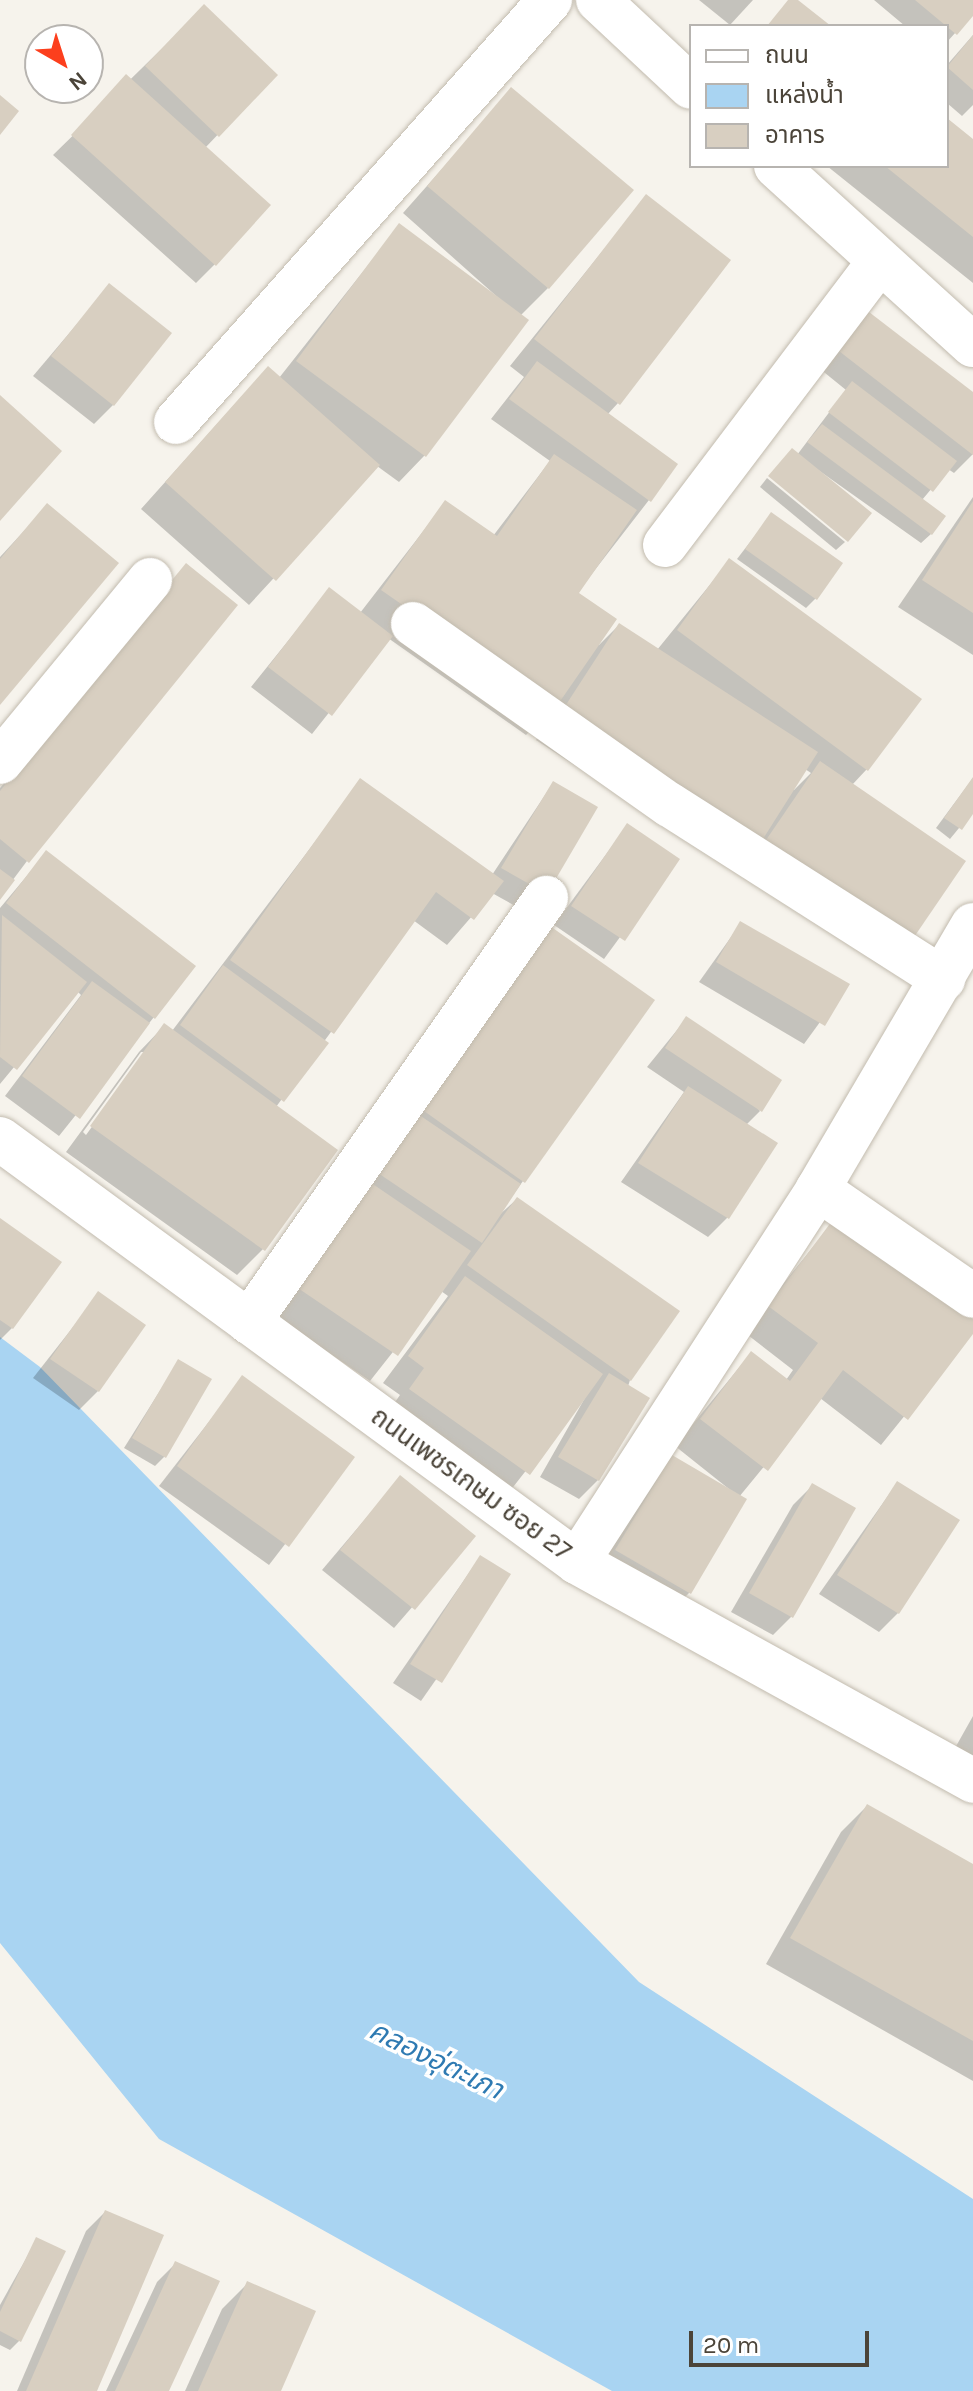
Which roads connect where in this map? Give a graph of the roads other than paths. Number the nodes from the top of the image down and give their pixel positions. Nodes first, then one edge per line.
1 (550, 0) edge
2 (598, 0) edge
3 (689, 85) edge
4 (778, 168) edge
5 (879, 262) junction
6 (973, 345) edge
7 (176, 422) dead end
8 (665, 545) dead end
9 (150, 580) dead end
10 (413, 624) dead end
11 (0, 762) edge
12 (546, 898) dead end
13 (971, 935) edge
14 (943, 979) junction
15 (0, 1139) edge
16 (818, 1189) junction
17 (973, 1296) edge
18 (249, 1322) junction
19 (577, 1562) junction
20 (973, 1781) edge

1 - 7 street
2 - 3 street
4 - 5 street
5 - 6 street
5 - 8 street
9 - 11 street
10 - 14 street
12 - 18 street
13 - 14 street
14 - 16 street
15 - 18 street, ถนนเพชรเกษม ซอย 27
16 - 17 street
16 - 19 street
18 - 19 street, ถนนเพชรเกษม ซอย 27
19 - 20 street, ถนนเพชรเกษม ซอย 27

